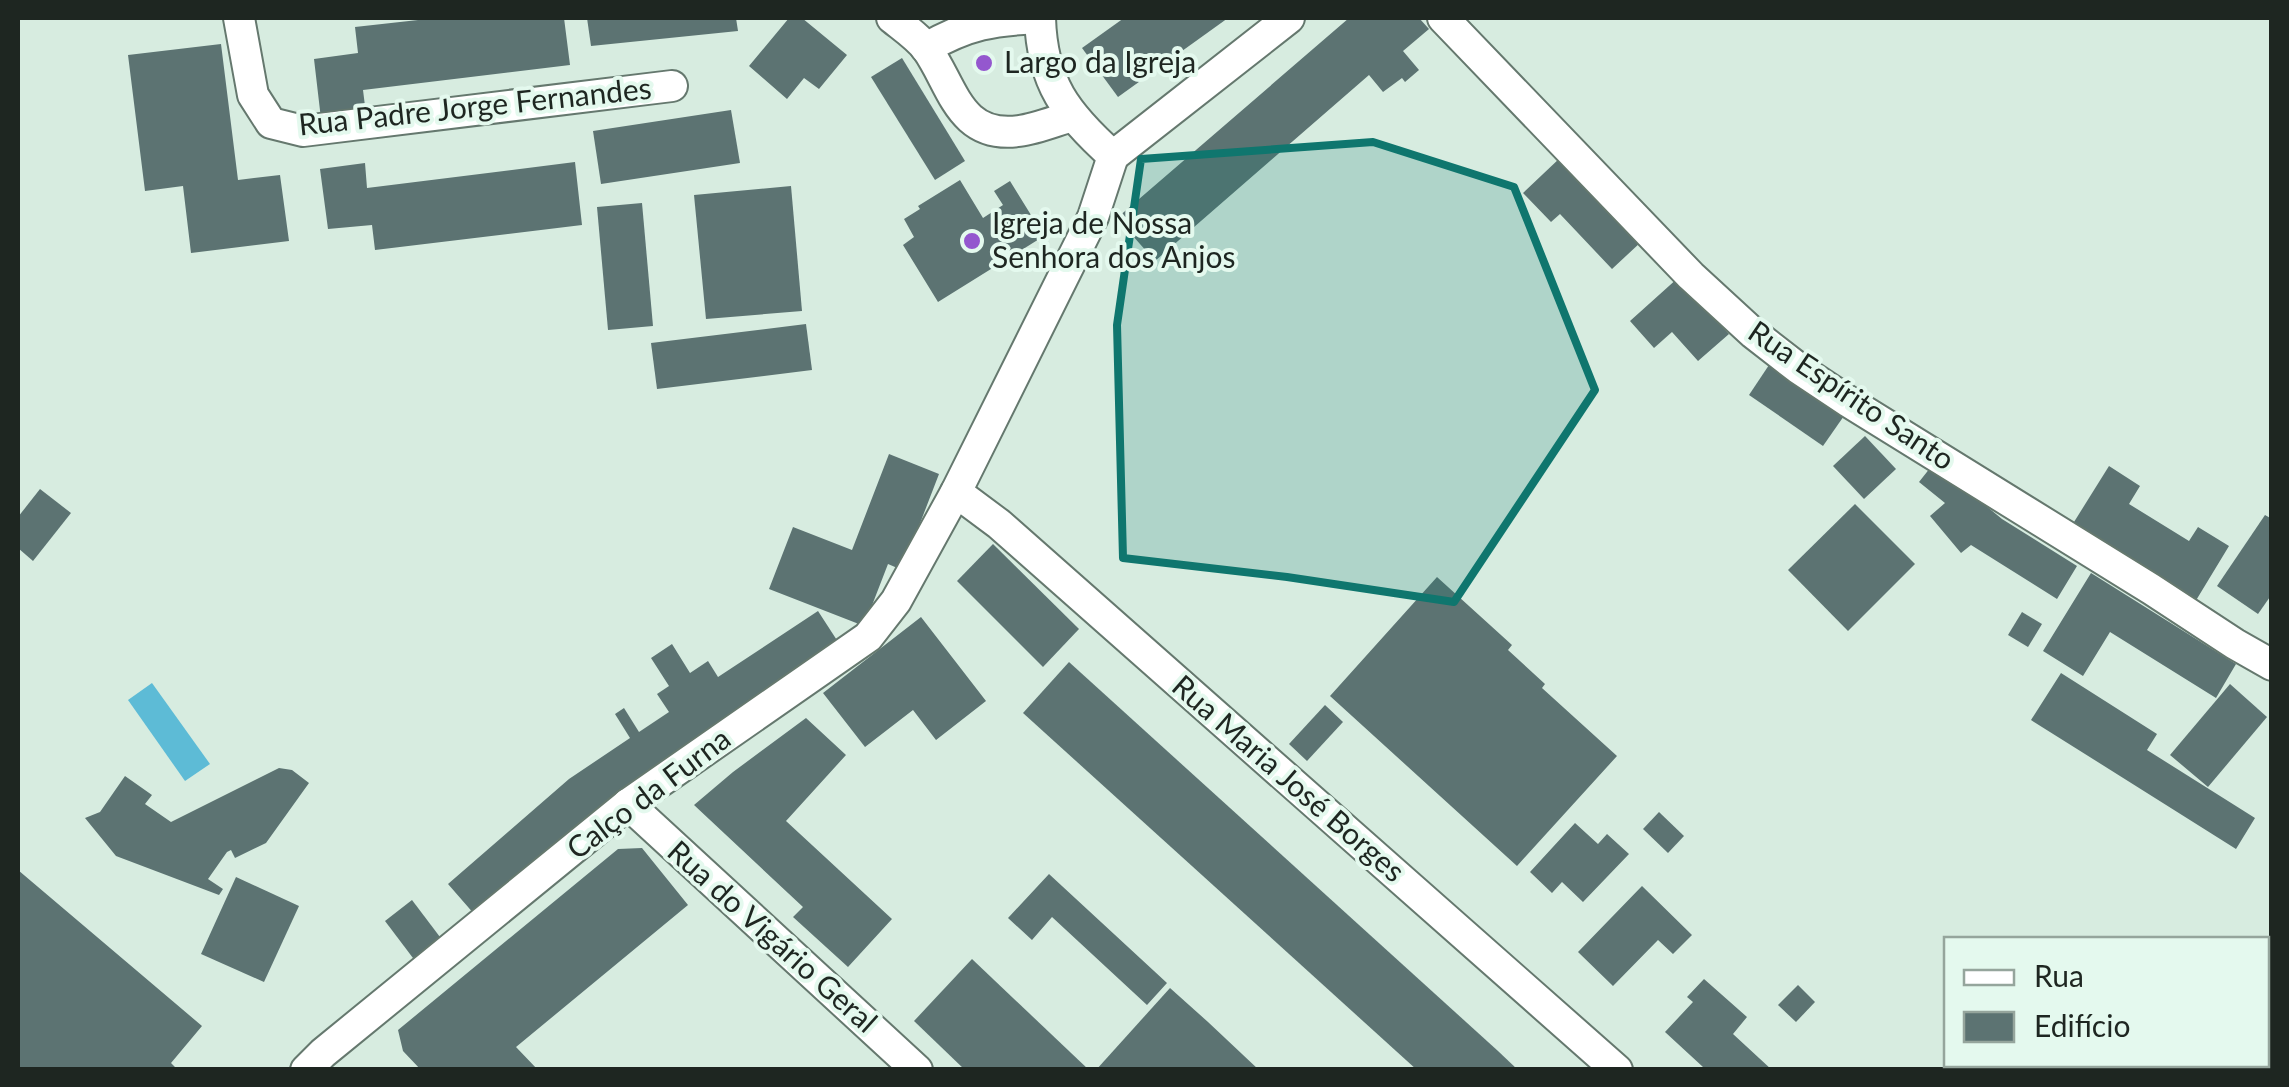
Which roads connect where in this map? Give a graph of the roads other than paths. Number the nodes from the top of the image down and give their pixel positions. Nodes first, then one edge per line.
1 (239, 18) edge
2 (892, 18) edge
3 (1040, 18) edge
4 (1289, 18) edge
5 (1443, 18) edge
6 (926, 48) junction
7 (672, 86) dead end
8 (1072, 116) junction
9 (1112, 156) junction
10 (956, 492) junction
11 (2272, 665) edge
12 (628, 804) junction
13 (324, 1064) edge
14 (917, 1070) edge
15 (1617, 1070) edge

1 - 7 street, Rua Padre Jorge Fernandes
2 - 6 street
3 - 6 street
3 - 8 street
4 - 9 street
5 - 11 street, Rua Espírito Santo
6 - 8 street
8 - 9 street
9 - 10 street, Calço da Furna
10 - 12 street, Calço da Furna
10 - 15 street, Rua Maria José Borges
12 - 13 street, Calço da Furna
12 - 14 street, Rua do Vigário Geral

